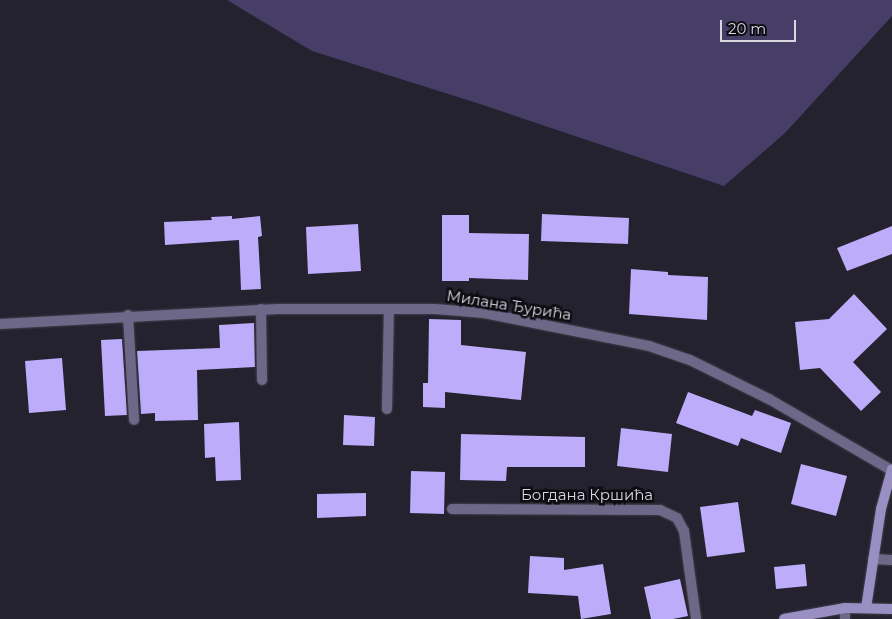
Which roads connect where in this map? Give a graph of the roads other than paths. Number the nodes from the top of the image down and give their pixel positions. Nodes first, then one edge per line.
1 (261, 309) junction
2 (389, 309) junction
3 (128, 316) junction
4 (0, 324) edge
5 (262, 380) dead end
6 (387, 408) dead end
7 (134, 420) dead end
8 (892, 469) edge
9 (452, 509) dead end
10 (873, 559) junction
11 (892, 560) edge
12 (845, 608) junction
13 (866, 608) junction
14 (892, 609) edge
15 (696, 619) edge
16 (784, 619) edge
17 (845, 619) edge

1 - 2 street, Милана Ђурића
1 - 3 street, Милана Ђурића
1 - 5 street
2 - 6 street
2 - 8 street, Милана Ђурића
3 - 4 street, Милана Ђурића
3 - 7 street
8 - 10 street
9 - 15 street, Богдана Кршића
10 - 11 street
10 - 13 street
12 - 13 street
12 - 16 street
12 - 17 street
13 - 14 street

